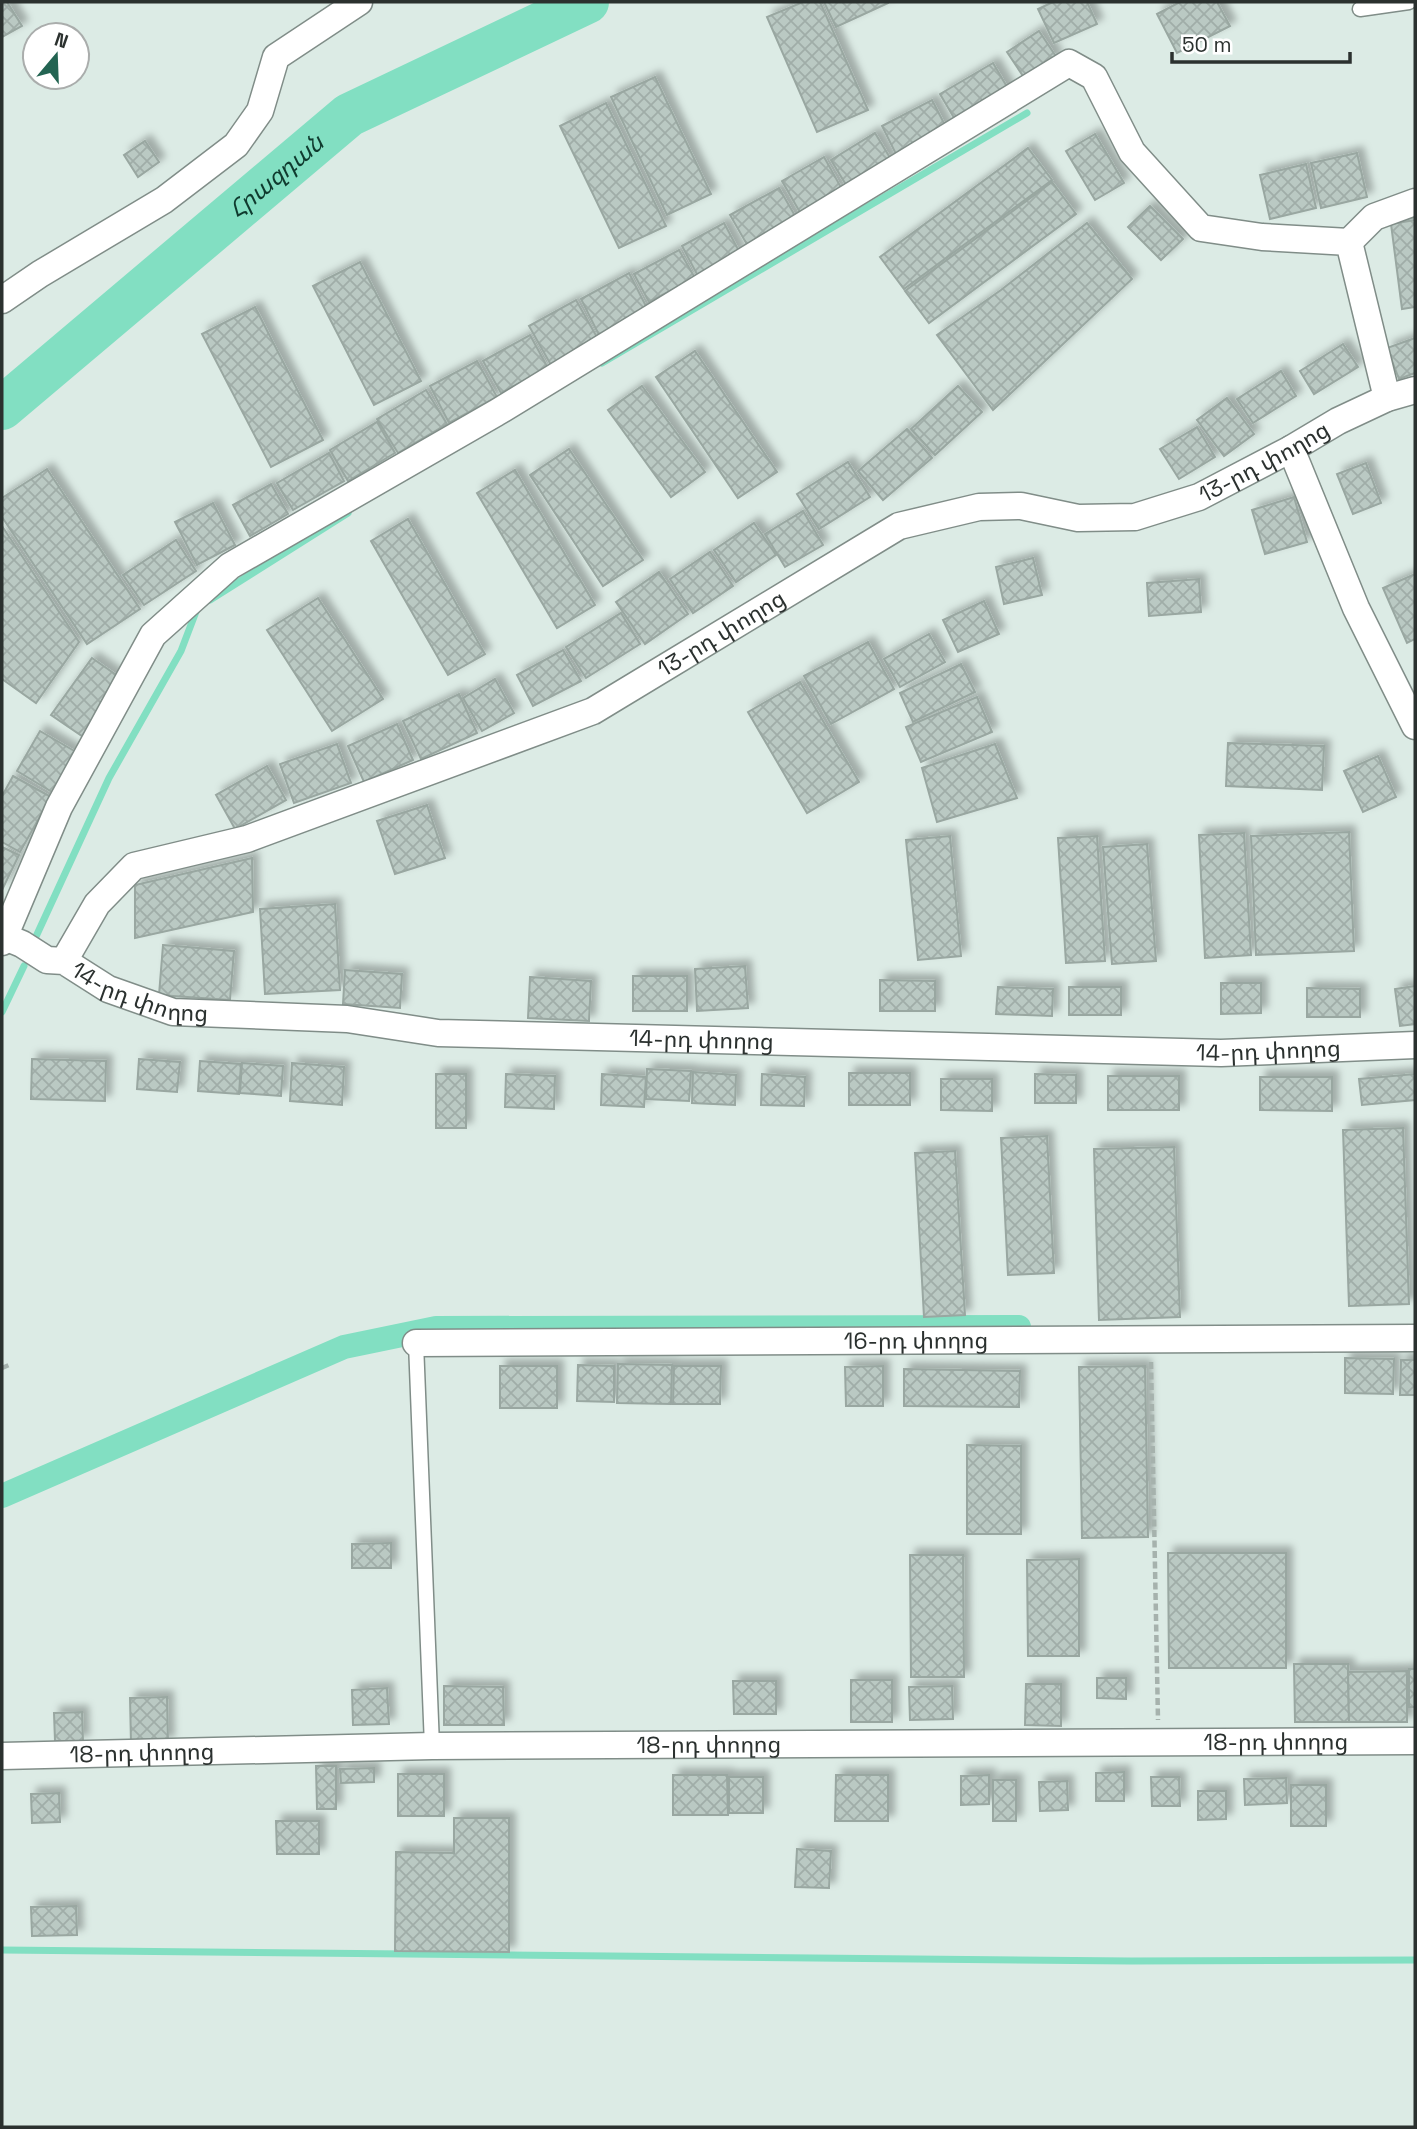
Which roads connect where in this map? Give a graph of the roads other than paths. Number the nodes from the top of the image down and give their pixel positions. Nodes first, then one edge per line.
1 (359, 2) edge
2 (1409, 2) edge
3 (1360, 9) dead end
4 (1415, 202) edge
5 (1349, 242) junction
6 (2, 300) edge
7 (1415, 390) edge
8 (1387, 398) junction
9 (1291, 449) junction
10 (1415, 726) edge
11 (4, 939) edge
12 (64, 961) junction
13 (1415, 1045) edge
14 (1415, 1338) edge
15 (416, 1343) joint
16 (1415, 1741) edge
17 (432, 1746) junction
18 (2, 1756) edge

1 - 6 street
2 - 3 lane
4 - 5 street
5 - 8 street
5 - 11 street
7 - 8 street, 13-րդ փողոց
8 - 9 street, 13-րդ փողոց
9 - 10 street
9 - 12 street, 13-րդ փողոց
11 - 12 street, 14-րդ փողոց
12 - 13 street, 14-րդ փողոց
14 - 15 street, 16-րդ փողոց
15 - 17 lane
16 - 17 street, 18-րդ փողոց
17 - 18 street, 18-րդ փողոց

